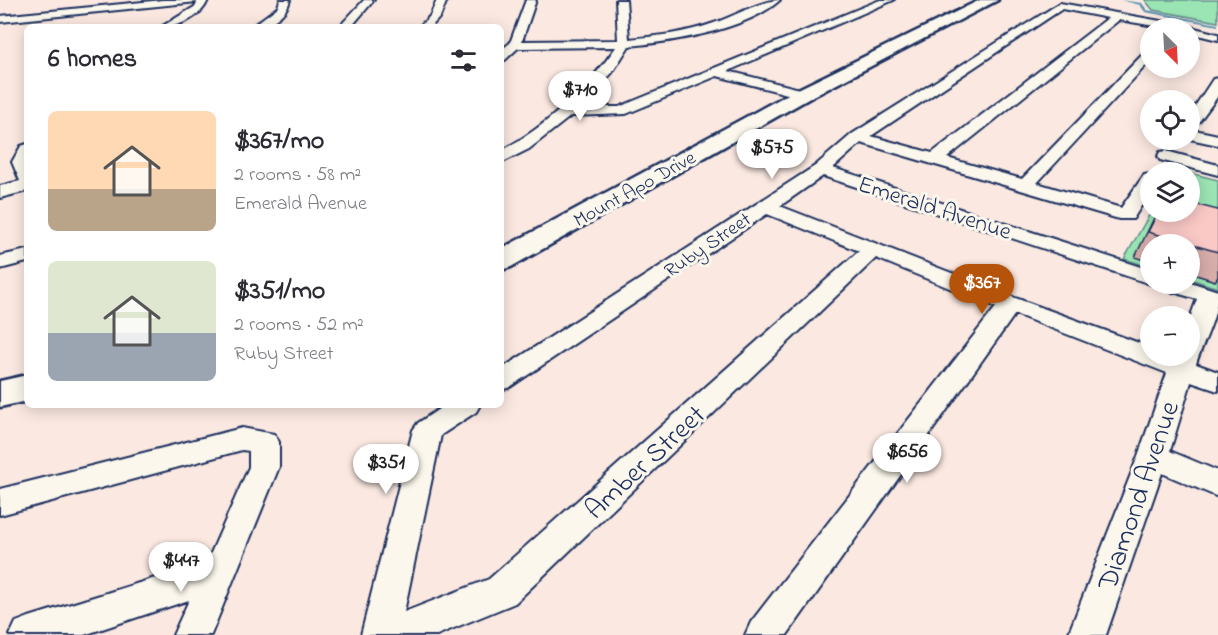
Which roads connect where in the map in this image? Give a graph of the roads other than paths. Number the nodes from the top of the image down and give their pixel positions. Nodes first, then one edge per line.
1 (194, 0) edge
2 (203, 0) edge
3 (285, 0) edge
4 (369, 0) edge
5 (442, 0) edge
6 (531, 0) edge
7 (621, 0) edge
8 (774, 0) edge
9 (889, 0) edge
10 (991, 0) edge
11 (1117, 16) junction
12 (0, 19) edge
13 (1140, 21) edge
14 (172, 24) edge
15 (261, 24) edge
16 (348, 24) edge
17 (428, 24) edge
18 (1200, 33) edge
19 (1218, 38) edge
20 (514, 45) junction
21 (624, 45) junction
22 (504, 54) edge
23 (1140, 65) edge
24 (716, 72) junction
25 (1216, 89) edge
26 (803, 94) junction
27 (1200, 109) edge
28 (1200, 110) edge
29 (567, 112) junction
30 (1218, 114) edge
31 (1200, 136) edge
32 (858, 137) junction
33 (1218, 140) edge
34 (1170, 150) edge
35 (24, 156) edge
36 (504, 156) edge
37 (1166, 156) junction
38 (935, 159) junction
39 (1162, 162) edge
40 (24, 170) edge
41 (821, 170) junction
42 (1218, 170) edge
43 (24, 186) edge
44 (1026, 186) junction
45 (0, 192) edge
46 (1140, 194) edge
47 (764, 206) junction
48 (873, 250) junction
49 (24, 257) edge
50 (504, 259) edge
51 (0, 263) edge
52 (1140, 274) edge
53 (1214, 297) edge
54 (1010, 304) junction
55 (1200, 327) edge
56 (1140, 343) edge
57 (1183, 366) edge
58 (1198, 366) edge
59 (504, 379) edge
60 (1218, 382) edge
61 (24, 389) edge
62 (0, 394) edge
63 (461, 408) edge
64 (1153, 456) junction
65 (1218, 485) edge
66 (0, 502) edge
67 (220, 574) junction
68 (29, 635) edge
69 (192, 635) edge
70 (380, 635) edge
71 (392, 635) edge
72 (764, 635) edge
73 (1087, 635) edge

1 - 12 street
2 - 14 street
3 - 15 street
4 - 16 street
5 - 17 street
6 - 20 street
7 - 21 street
8 - 21 street
9 - 24 street
10 - 26 street, Mount Apo Drive
11 - 13 street
11 - 32 street, Ruby Street
11 - 38 street
18 - 19 street
20 - 21 street
20 - 22 street
21 - 29 street
23 - 44 street
24 - 26 street
24 - 29 street
25 - 27 street
26 - 50 street, Mount Apo Drive
28 - 30 street
29 - 36 street
31 - 33 street
32 - 38 street
32 - 41 street, Ruby Street
34 - 37 street
35 - 40 street
37 - 39 street
37 - 42 street
38 - 44 street
41 - 47 street, Ruby Street
41 - 52 street, Emerald Avenue
43 - 45 street
44 - 46 street
47 - 48 street
47 - 59 street, Ruby Street
48 - 54 street
48 - 71 street, Amber Street
49 - 51 street
53 - 55 street, Diamond Avenue
54 - 56 street
54 - 72 street
57 - 64 street, Diamond Avenue
58 - 60 street
61 - 62 street
63 - 70 street
64 - 65 street
64 - 73 street, Diamond Avenue
66 - 67 street
67 - 68 street
67 - 69 street

